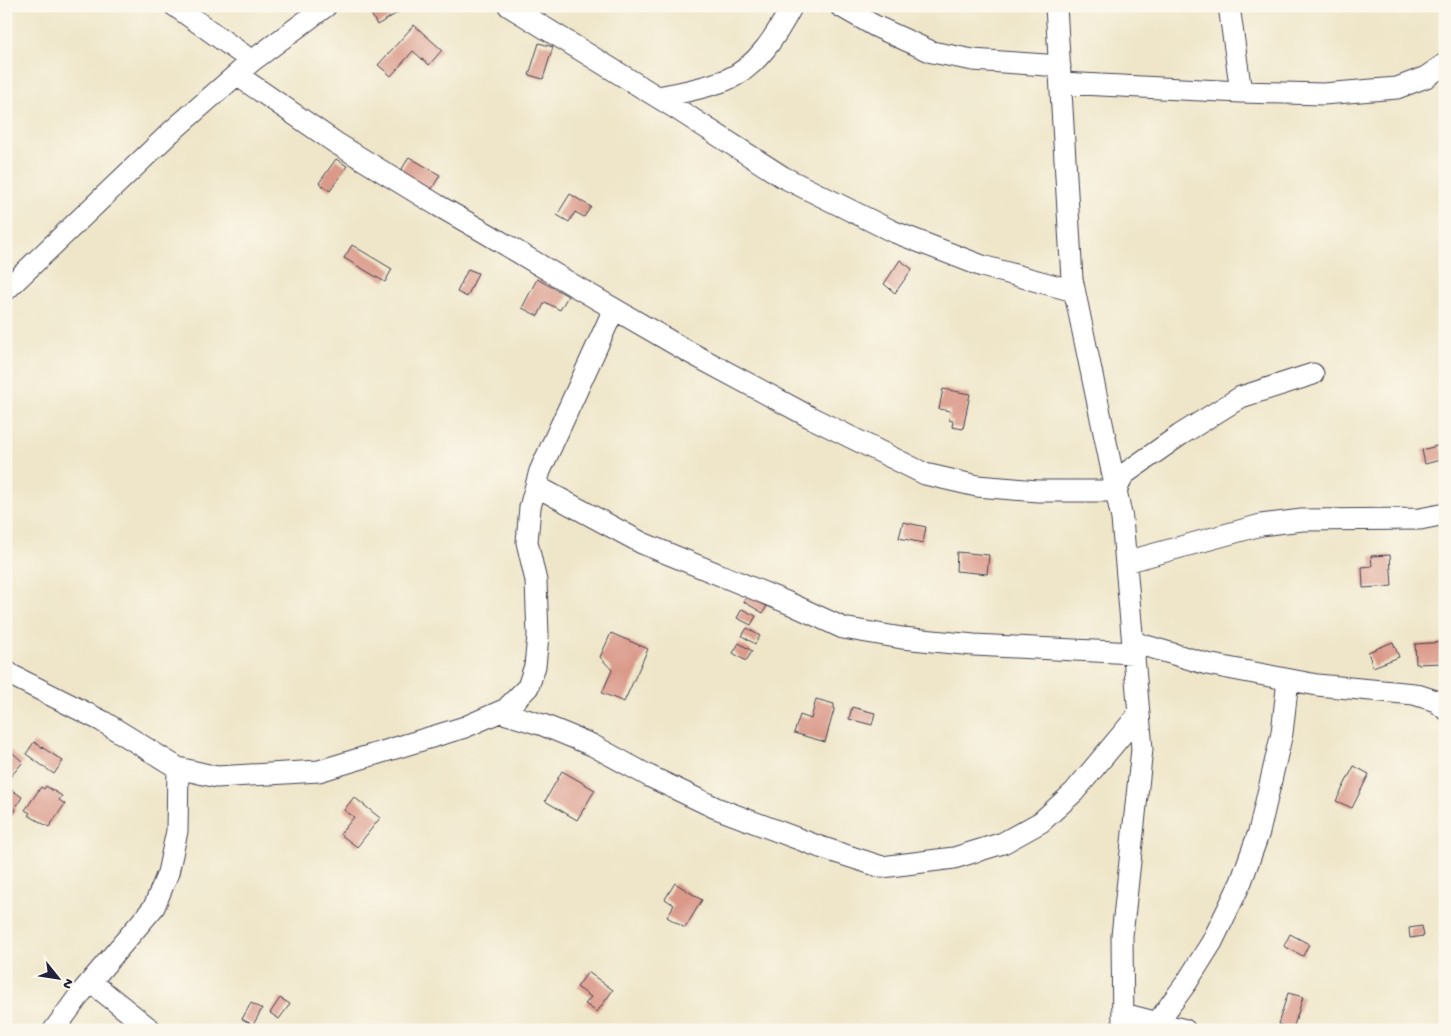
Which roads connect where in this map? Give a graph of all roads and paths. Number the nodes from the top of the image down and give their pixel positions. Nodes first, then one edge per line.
1 (175, 6) edge
2 (326, 6) edge
3 (509, 6) edge
4 (792, 6) edge
5 (840, 6) edge
6 (1056, 6) edge
7 (1229, 6) edge
8 (1445, 64) edge
9 (245, 68) junction
10 (1060, 74) junction
11 (1241, 92) junction
12 (658, 98) junction
13 (14, 269) edge
14 (6, 290) edge
15 (1074, 291) junction
16 (614, 309) junction
17 (1313, 374) dead end
18 (536, 486) junction
19 (1116, 491) junction
20 (1445, 514) edge
21 (1126, 562) junction
22 (1133, 647) junction
23 (6, 671) edge
24 (1288, 680) junction
25 (1445, 709) edge
26 (500, 712) junction
27 (1139, 714) junction
28 (178, 768) junction
29 (91, 982) junction
30 (1123, 1022) edge
31 (1157, 1023) junction
32 (54, 1030) edge
33 (151, 1030) edge
34 (1185, 1030) edge

1 - 9 street
2 - 9 street
3 - 12 street
4 - 12 street
5 - 10 street
6 - 10 street
7 - 11 street
8 - 11 street
9 - 13 street
9 - 16 street
10 - 11 street
10 - 15 street
12 - 15 street
13 - 14 street
15 - 19 street
16 - 18 street
16 - 19 street
17 - 19 street
18 - 22 street
18 - 26 street
19 - 21 street
20 - 21 street
21 - 22 street
22 - 24 street
22 - 27 street
23 - 28 street
24 - 25 street
24 - 31 street
26 - 27 street
26 - 28 street
27 - 30 street
28 - 29 street
29 - 32 street
29 - 33 street
30 - 31 street
31 - 34 street

